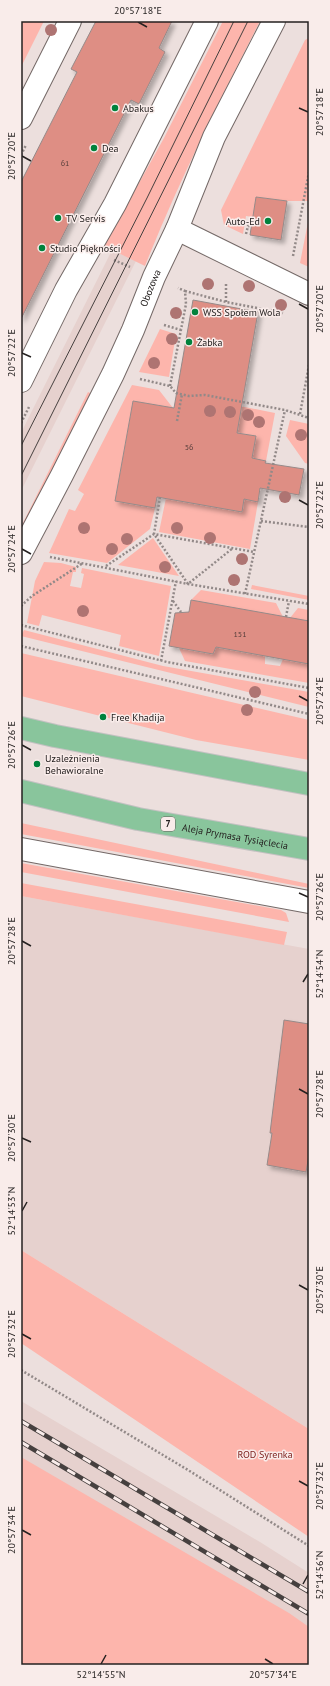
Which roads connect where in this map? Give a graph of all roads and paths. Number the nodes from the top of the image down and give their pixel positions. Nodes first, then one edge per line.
1 (70, 21) edge
2 (207, 21) edge
3 (274, 21) edge
4 (21, 118) edge
5 (309, 172) edge
6 (177, 229) junction
7 (109, 258) dead end
8 (292, 259) dead end
9 (132, 268) dead end
10 (174, 286) dead end
11 (185, 292) junction
12 (309, 294) edge
13 (285, 313) dead end
14 (158, 324) dead end
15 (181, 330) junction
16 (309, 365) edge
17 (140, 379) dead end
18 (21, 381) edge
19 (170, 386) junction
20 (182, 394) junction
21 (285, 410) junction
22 (300, 414) junction
23 (309, 418) edge
24 (177, 422) dead end
25 (160, 497) dead end
26 (261, 521) junction
27 (309, 527) edge
28 (154, 534) junction
29 (233, 548) junction
30 (254, 552) junction
31 (21, 553) edge
32 (49, 556) dead end
33 (84, 563) junction
34 (106, 567) junction
35 (176, 581) junction
36 (188, 584) junction
37 (245, 594) junction
38 (173, 601) junction
39 (289, 601) junction
40 (309, 604) edge
41 (21, 606) edge
42 (181, 612) dead end
43 (286, 617) dead end
44 (21, 625) edge
45 (21, 646) edge
46 (162, 661) junction
47 (309, 688) edge
48 (309, 714) edge
49 (21, 728) edge
50 (309, 784) edge
51 (25, 792) edge
52 (21, 849) edge
53 (309, 849) edge
54 (309, 902) edge
55 (21, 1370) edge
56 (309, 1546) edge

1 - 4 street
2 - 18 street
3 - 6 street, Obozowa
5 - 8 path
6 - 12 street
6 - 31 street, Obozowa
7 - 9 path
10 - 11 path
11 - 13 path
11 - 15 path
14 - 15 path
15 - 19 path
16 - 22 path
17 - 19 path
19 - 20 path
20 - 21 path
20 - 24 path
21 - 22 path
21 - 26 path
22 - 23 path
25 - 28 path
26 - 27 path
26 - 30 path
28 - 29 path
28 - 34 path
28 - 36 path
29 - 30 path
29 - 36 path
30 - 37 path
32 - 33 path
33 - 34 path
33 - 41 path
34 - 35 path
35 - 36 path
35 - 38 path
36 - 37 path
37 - 39 path
38 - 42 path
38 - 46 path
39 - 40 path
39 - 43 path
44 - 46 path
45 - 48 path
46 - 47 path
49 - 50 main road
51 - 53 main road, Aleja Prymasa Tysiąclecia / 7
52 - 54 street
55 - 56 path

